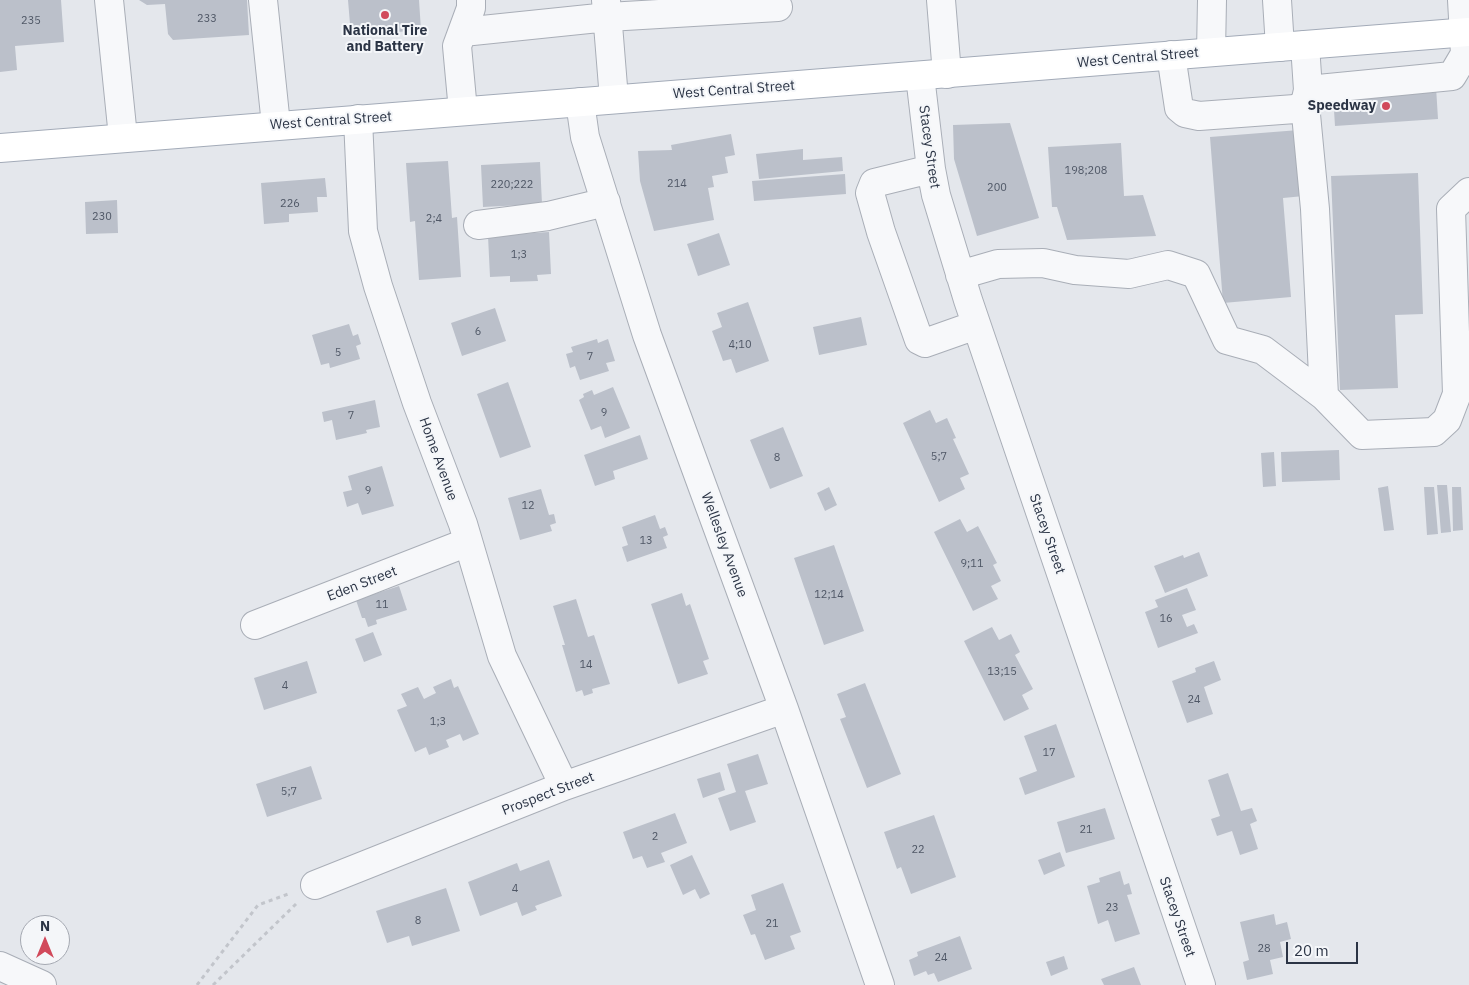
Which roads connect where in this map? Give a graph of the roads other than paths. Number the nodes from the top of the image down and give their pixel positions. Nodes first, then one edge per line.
1 (109, 0) edge
2 (471, 0) edge
3 (941, 0) edge
4 (1212, 0) edge
5 (1277, 0) edge
6 (1462, 0) edge
7 (264, 5) edge
8 (778, 7) dead end
9 (607, 9) edge
10 (542, 12) edge
11 (462, 32) junction
12 (1467, 33) edge
13 (1293, 46) junction
14 (1211, 52) junction
15 (1171, 55) junction
16 (947, 74) junction
17 (920, 76) junction
18 (1307, 97) junction
19 (614, 99) junction
20 (580, 102) junction
21 (463, 111) junction
22 (358, 119) junction
23 (276, 125) junction
24 (123, 137) junction
25 (0, 148) edge
26 (930, 169) junction
27 (1469, 192) edge
28 (606, 202) junction
29 (478, 225) dead end
30 (960, 275) junction
31 (976, 325) junction
32 (1324, 396) junction
33 (1460, 410) edge
34 (468, 542) junction
35 (255, 625) dead end
36 (784, 709) junction
37 (564, 786) junction
38 (315, 885) road end
39 (2, 972) edge
40 (42, 985) edge
41 (880, 985) edge
42 (1201, 985) edge

1 - 24 street
2 - 11 street
3 - 16 street
4 - 14 street
5 - 13 street
6 - 12 street
7 - 23 street
8 - 9 street
9 - 10 street
9 - 19 street
10 - 11 street
11 - 21 street
12 - 13 main road, West Central Street
12 - 18 street
13 - 14 main road, West Central Street
13 - 18 street
14 - 15 main road, West Central Street
15 - 16 main road, West Central Street
15 - 18 street
16 - 17 main road, West Central Street
17 - 19 main road, West Central Street
17 - 26 street, Stacey Street
18 - 32 street
19 - 20 main road, West Central Street
20 - 21 main road, West Central Street
20 - 28 street, Wellesley Avenue
21 - 22 main road, West Central Street
22 - 23 main road, West Central Street
22 - 34 street, Home Avenue
23 - 24 main road, West Central Street
24 - 25 main road, West Central Street
26 - 30 street, Stacey Street
26 - 31 street
27 - 33 street
28 - 29 street
28 - 36 street, Wellesley Avenue
30 - 31 street, Stacey Street
30 - 32 street
31 - 42 street, Stacey Street
32 - 33 street
34 - 35 street, Eden Street
34 - 37 street, Home Avenue
36 - 37 street, Prospect Street
36 - 41 street, Wellesley Avenue
37 - 38 street, Prospect Street
39 - 40 street

